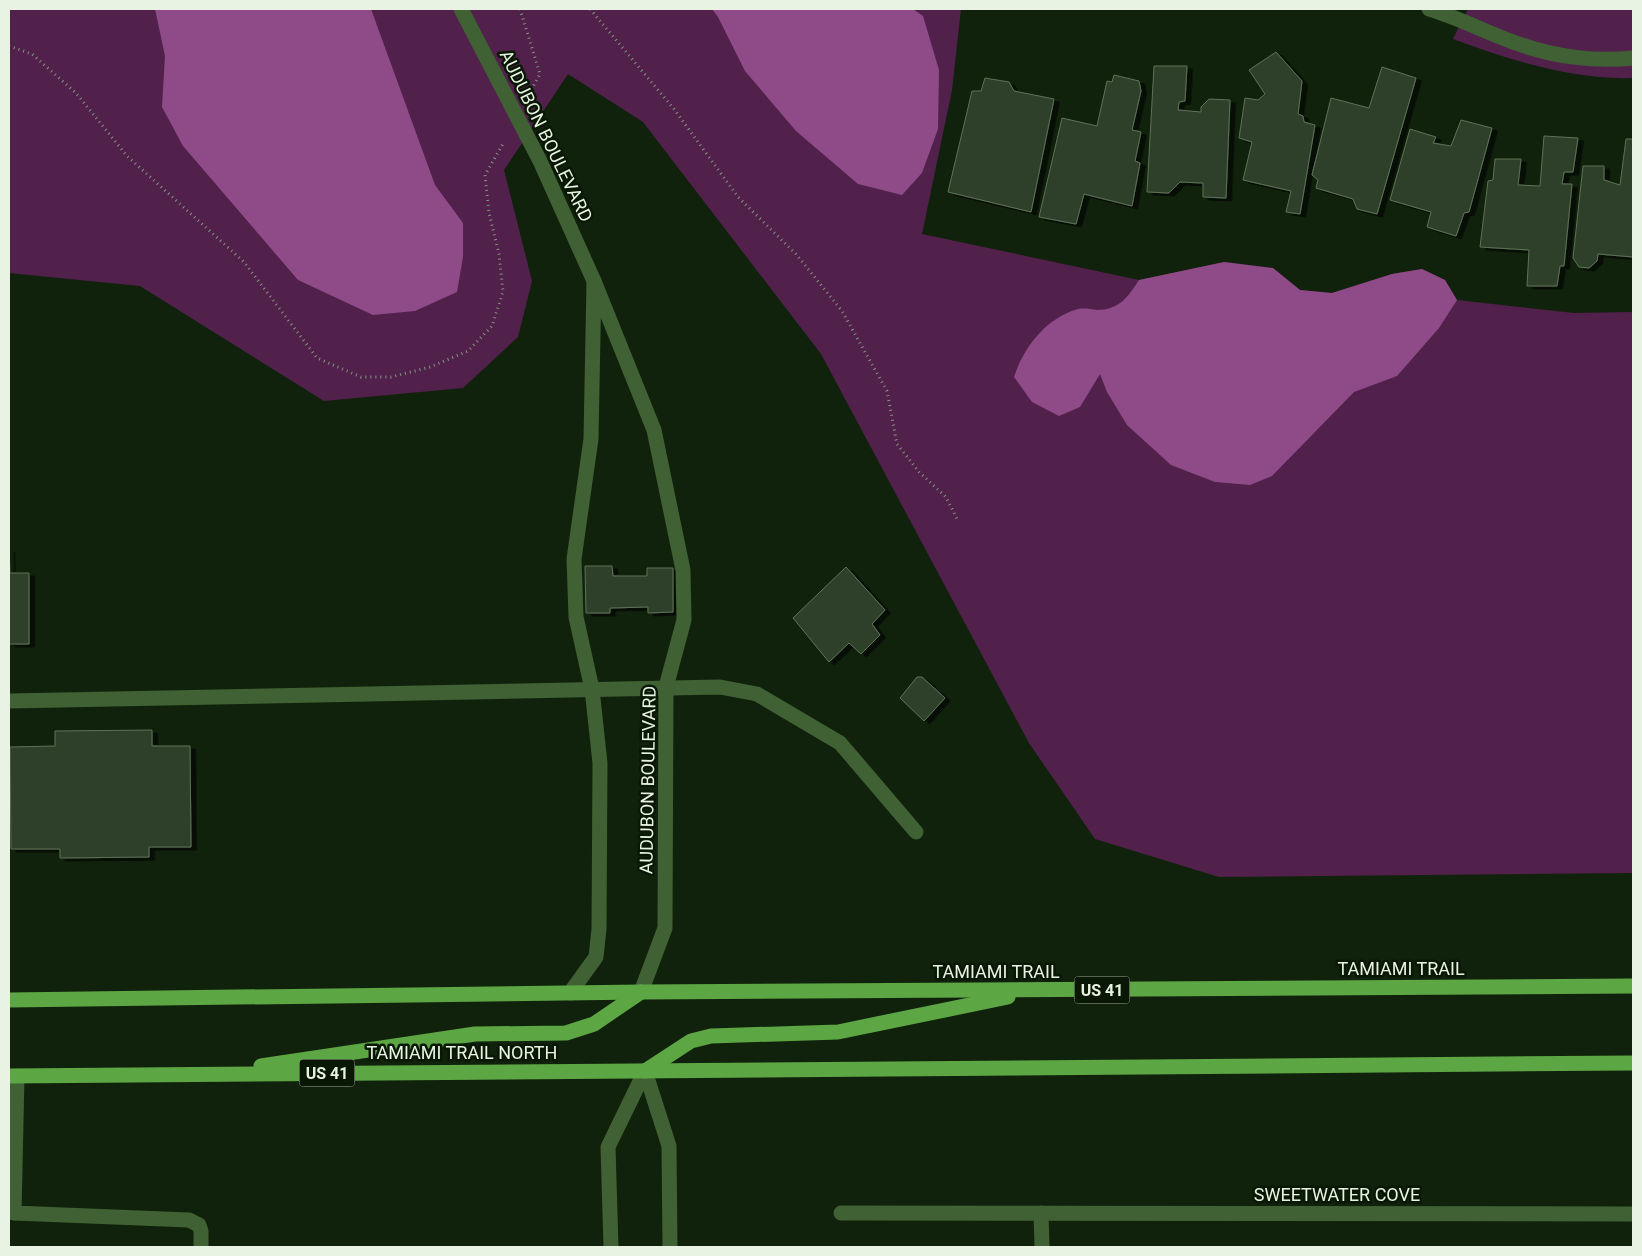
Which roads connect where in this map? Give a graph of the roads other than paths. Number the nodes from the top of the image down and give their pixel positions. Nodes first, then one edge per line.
1 (462, 9) edge
2 (1429, 9) edge
3 (1633, 58) edge
4 (594, 281) junction
5 (666, 687) junction
6 (592, 689) junction
7 (9, 701) edge
8 (916, 832) dead end
9 (1633, 986) edge
10 (1043, 990) junction
11 (641, 992) junction
12 (570, 993) junction
13 (9, 1000) edge
14 (1633, 1063) edge
15 (645, 1071) junction
16 (205, 1074) junction
17 (13, 1076) edge
18 (11, 1213) edge
19 (842, 1213) dead end
20 (1041, 1214) junction
21 (1633, 1214) edge
22 (201, 1247) edge
23 (611, 1247) edge
24 (670, 1247) edge
25 (1042, 1247) edge

1 - 4 street, AUDUBON BOULEVARD
2 - 3 street
4 - 5 street, AUDUBON BOULEVARD
4 - 6 street, AUDUBON BOULEVARD
5 - 6 street
5 - 8 street
5 - 11 street, AUDUBON BOULEVARD
6 - 7 street
6 - 12 street, AUDUBON BOULEVARD
9 - 10 main road, TAMIAMI TRAIL / US 41
10 - 11 main road, TAMIAMI TRAIL / US 41
10 - 15 main road
11 - 12 main road, TAMIAMI TRAIL / US 41
11 - 16 main road
12 - 13 main road, US 41
14 - 15 main road, US 41
15 - 16 main road, TAMIAMI TRAIL NORTH / US 41
15 - 23 street
15 - 24 street
16 - 17 main road, TAMIAMI TRAIL NORTH / US 41
17 - 18 street
18 - 22 street
19 - 20 street, SWEETWATER COVE
20 - 21 street, SWEETWATER COVE
20 - 25 street

